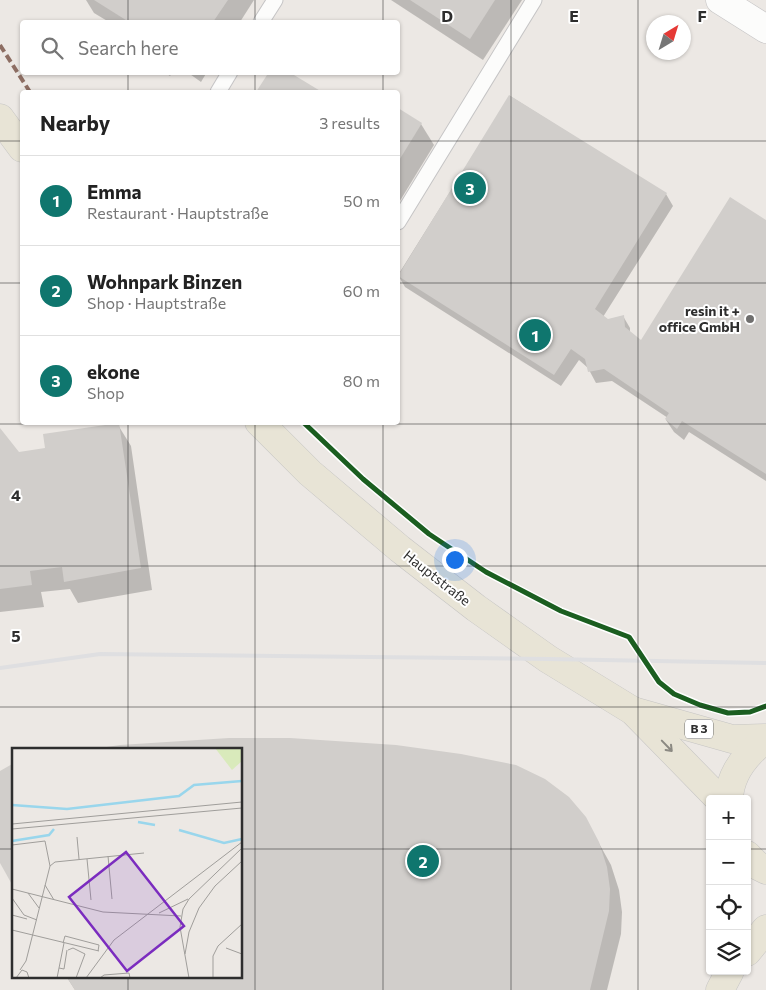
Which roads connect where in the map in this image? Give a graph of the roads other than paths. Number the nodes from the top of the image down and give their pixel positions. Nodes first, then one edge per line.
1 (275, 0) edge
2 (534, 0) edge
3 (720, 0) edge
4 (262, 20) edge
5 (766, 29) edge
6 (228, 75) edge
7 (219, 90) edge
8 (0, 118) edge
9 (20, 145) edge
10 (400, 219) edge
11 (263, 425) edge
12 (633, 711) junction
13 (766, 739) edge
14 (715, 795) edge
15 (729, 795) edge
16 (751, 859) edge
17 (766, 870) edge
18 (766, 929) edge
19 (751, 947) edge
20 (728, 975) edge
21 (720, 990) edge

1 - 4 lane
2 - 10 lane
3 - 5 street
6 - 7 lane
8 - 9 main road
11 - 12 main road, Hauptstraße / B 3
12 - 13 main road, Hauptstraße / B 3
12 -> 14 main road, Hauptstraße / B 3
13 - 15 main road, Hauptstraße
16 - 17 main road
18 - 19 main road
20 - 21 main road

